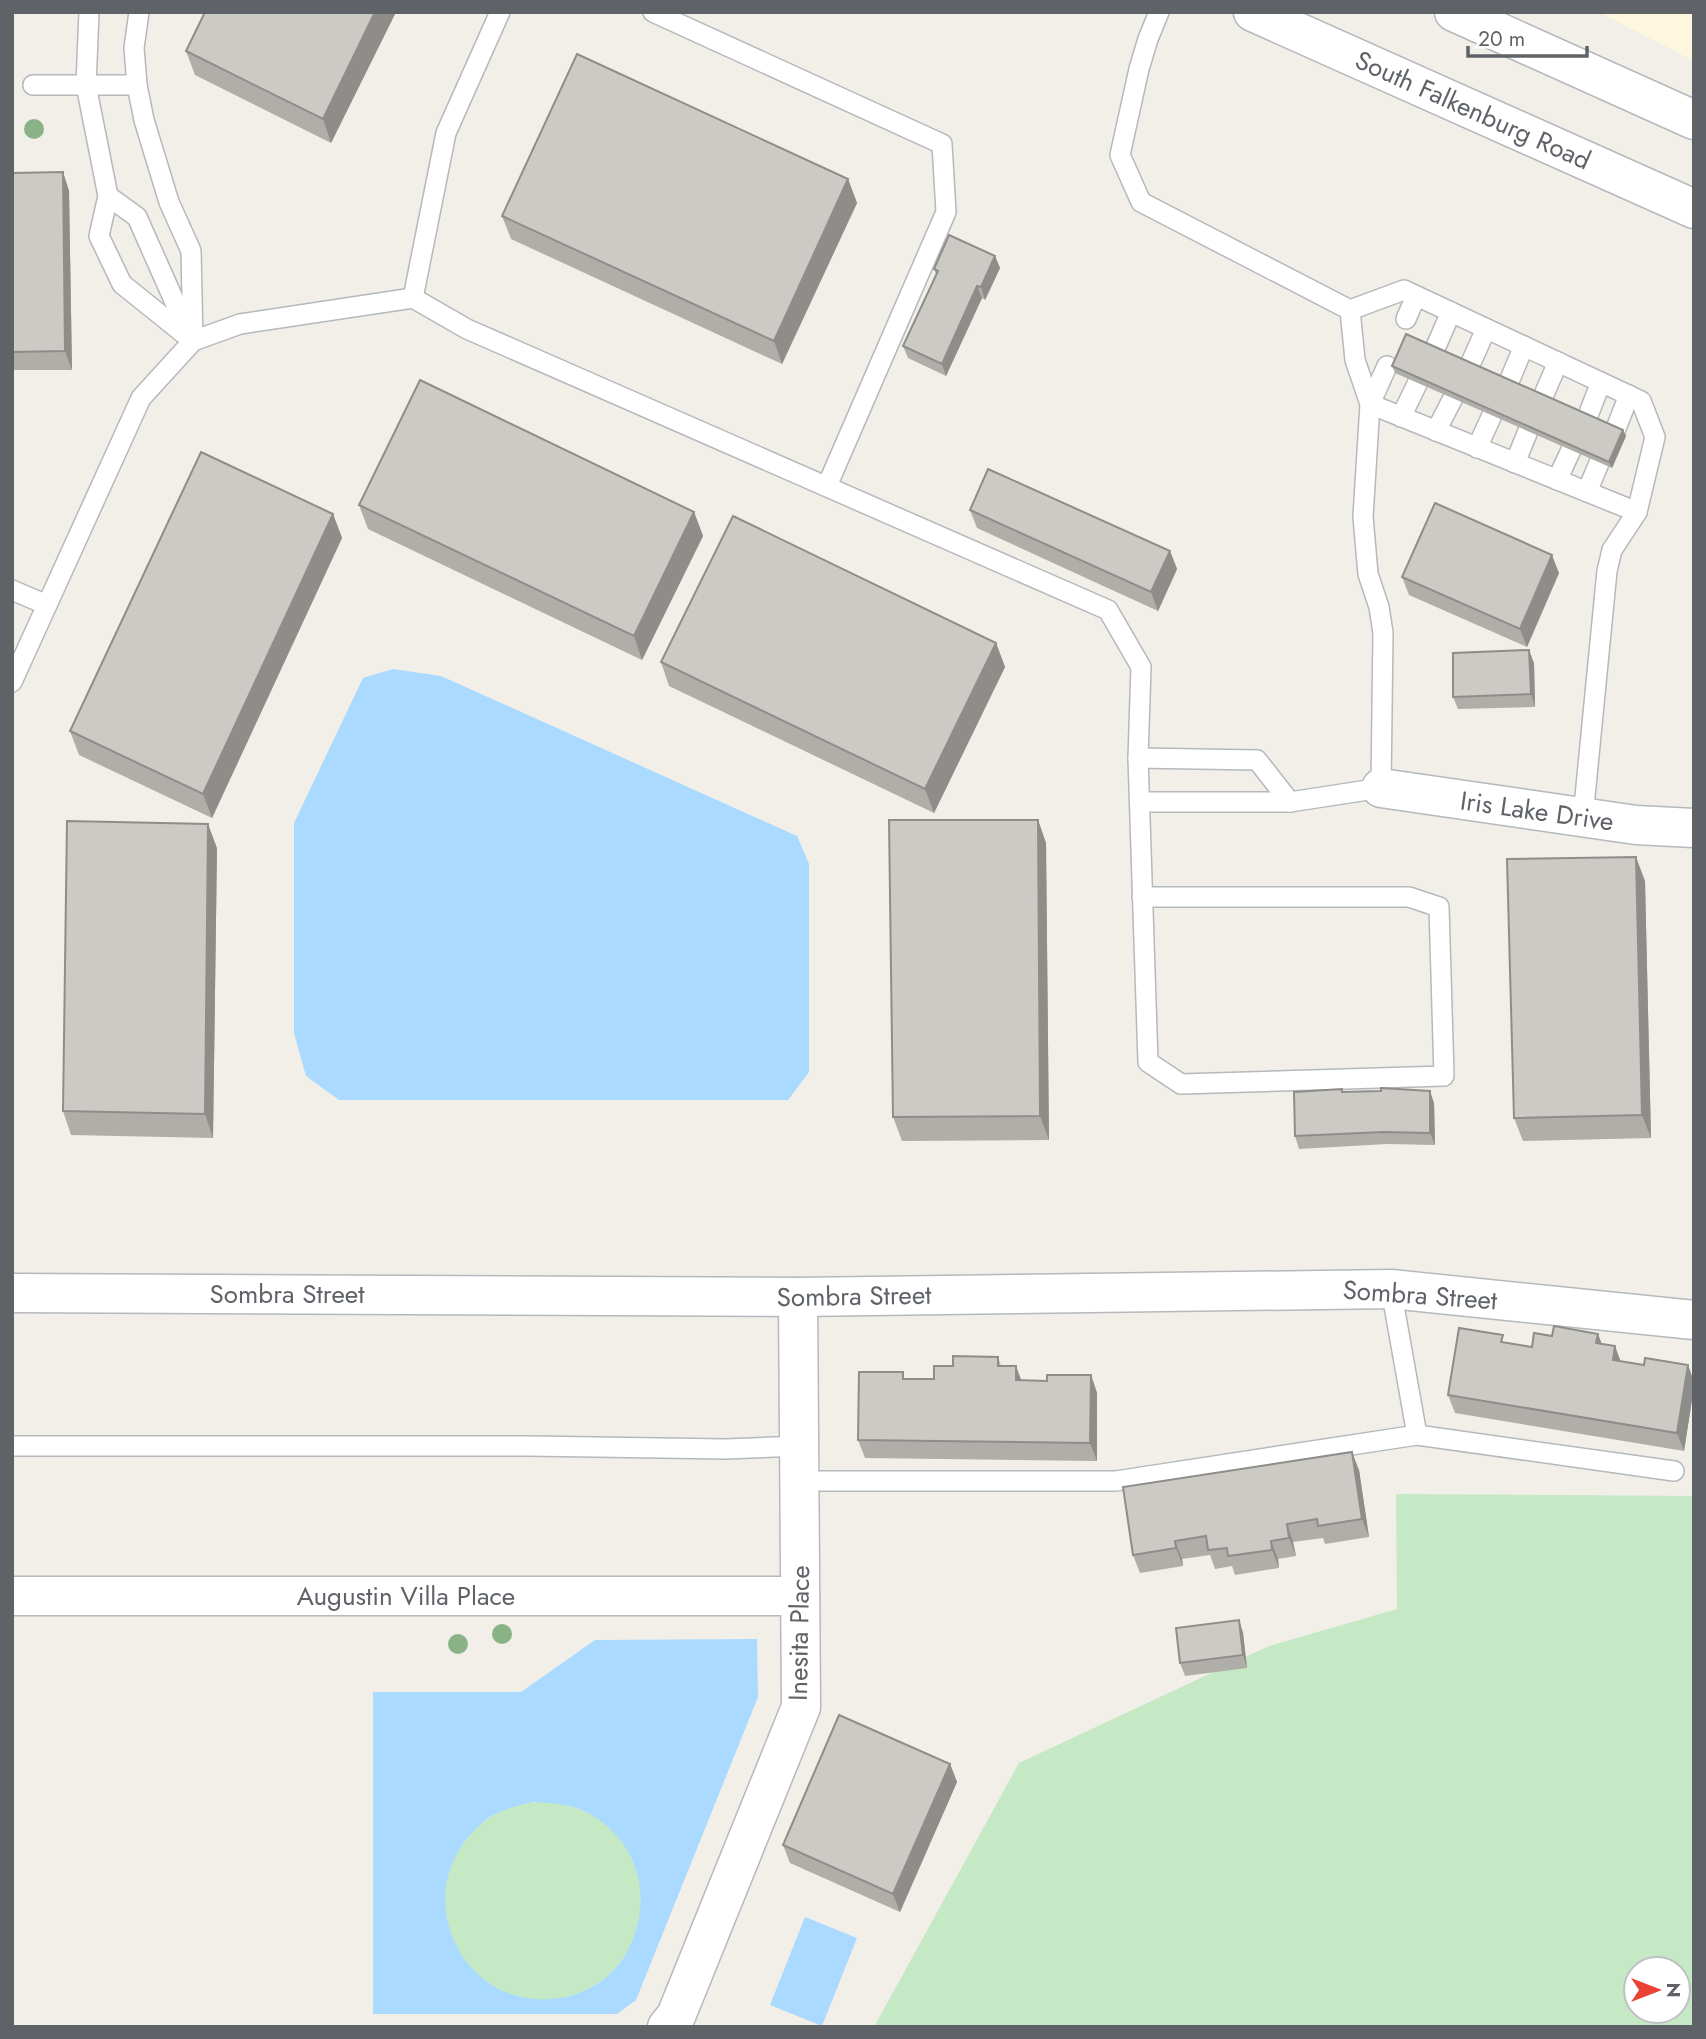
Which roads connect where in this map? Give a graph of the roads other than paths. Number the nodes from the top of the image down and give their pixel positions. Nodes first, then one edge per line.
1 (89, 12) edge
2 (139, 12) edge
3 (500, 12) edge
4 (653, 12) edge
5 (1159, 12) edge
6 (1252, 12) edge
7 (1454, 12) edge
8 (33, 85) dead end
9 (86, 85) junction
10 (137, 85) junction
11 (1694, 120) edge
12 (108, 196) junction
13 (1694, 209) edge
14 (1416, 296) junction
15 (413, 298) junction
16 (1350, 310) junction
17 (1451, 312) junction
18 (1406, 319) dead end
19 (1486, 328) junction
20 (193, 341) junction
21 (1524, 346) junction
22 (1434, 351) edge
23 (1558, 362) junction
24 (1387, 366) dead end
25 (1469, 367) edge
26 (1418, 383) edge
27 (1601, 383) junction
28 (1508, 384) edge
29 (1629, 395) junction
30 (1453, 398) edge
31 (1542, 400) edge
32 (1370, 404) junction
33 (1492, 415) edge
34 (1401, 417) junction
35 (1587, 418) edge
36 (1436, 431) junction
37 (1528, 431) edge
38 (1615, 431) edge
39 (1477, 448) junction
40 (1571, 450) edge
41 (1515, 463) junction
42 (1599, 463) edge
43 (1557, 480) junction
44 (827, 486) junction
45 (1587, 492) junction
46 (1637, 512) junction
47 (12, 590) edge
48 (47, 605) junction
49 (12, 682) edge
50 (1138, 758) junction
51 (1381, 788) junction
52 (1140, 802) junction
53 (1290, 802) junction
54 (1583, 817) junction
55 (1694, 828) edge
56 (1142, 897) junction
57 (1391, 1289) junction
58 (12, 1293) edge
59 (798, 1297) junction
60 (1694, 1320) edge
61 (1417, 1435) junction
62 (12, 1446) edge
63 (799, 1463) junction
64 (1674, 1471) dead end
65 (12, 1596) edge
66 (800, 1596) junction
67 (667, 2027) edge

1 - 9 lane
2 - 10 lane
3 - 15 lane
4 - 44 lane
5 - 16 lane
6 - 13 street, South Falkenburg Road
7 - 11 street
8 - 9 lane
9 - 10 lane
9 - 12 lane
10 - 20 lane
12 - 20 lane
12 - 20 lane
14 - 16 lane
14 - 17 lane
14 - 18 lane
15 - 20 lane
15 - 44 lane
16 - 32 lane
17 - 19 lane
17 - 22 lane
19 - 21 lane
19 - 25 lane
20 - 48 lane
21 - 23 lane
21 - 28 lane
23 - 27 lane
23 - 31 lane
24 - 32 lane
26 - 34 lane
27 - 29 lane
27 - 35 lane
29 - 38 lane
29 - 46 lane
30 - 36 lane
32 - 34 lane
32 - 51 lane
33 - 39 lane
34 - 36 lane
36 - 39 lane
37 - 41 lane
39 - 41 lane
40 - 43 lane
41 - 43 lane
42 - 45 lane
43 - 45 lane
44 - 50 lane
45 - 46 lane
46 - 54 lane
47 - 48 lane
48 - 49 lane
50 - 52 lane
50 - 53 lane
51 - 53 lane
51 - 54 street, Iris Lake Drive
52 - 53 lane
52 - 56 lane
54 - 55 street, Iris Lake Drive
56 - 56 lane
57 - 59 street, Sombra Street
57 - 60 street, Sombra Street
57 - 61 lane
58 - 59 street, Sombra Street
59 - 63 street, Inesita Place
61 - 63 lane
61 - 64 lane
62 - 63 lane
63 - 66 street, Inesita Place
65 - 66 street, Augustin Villa Place
66 - 67 street, Inesita Place

